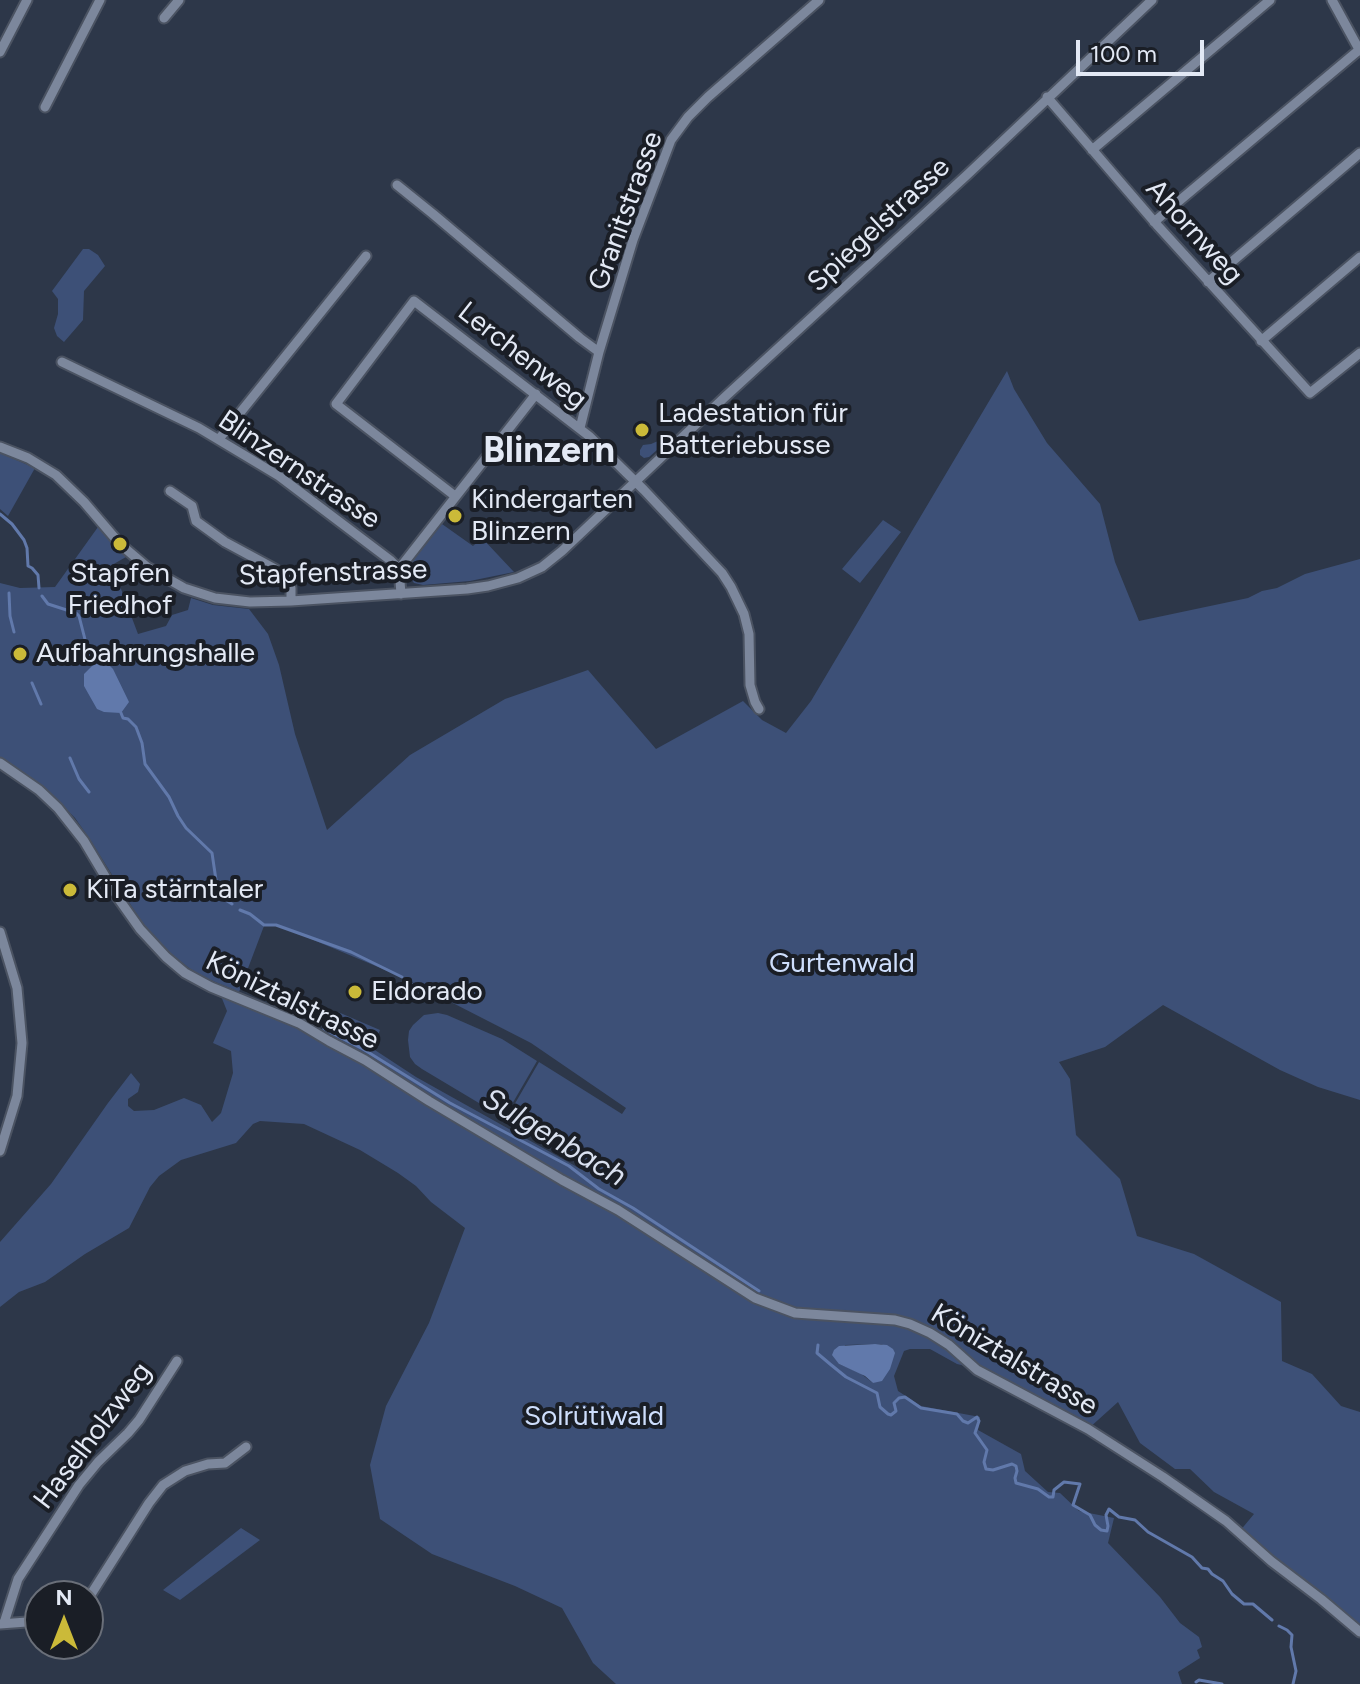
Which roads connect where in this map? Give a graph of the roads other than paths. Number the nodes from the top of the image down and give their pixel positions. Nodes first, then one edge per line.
1 (27, 0) edge
2 (100, 0) edge
3 (179, 0) edge
4 (819, 0) edge
5 (1152, 0) edge
6 (1270, 0) edge
7 (1332, 0) edge
8 (164, 18) dead end
9 (1360, 51) edge
10 (0, 52) edge
11 (1047, 97) junction
12 (45, 107) dead end
13 (1092, 150) junction
14 (1360, 153) edge
15 (397, 185) dead end
16 (1154, 222) junction
17 (366, 256) dead end
18 (1360, 257) edge
19 (1208, 282) junction
20 (1261, 341) junction
21 (599, 352) junction
22 (1360, 353) edge
23 (62, 362) dead end
24 (536, 394) junction
25 (580, 428) junction
26 (219, 439) junction
27 (0, 447) edge
28 (635, 481) junction
29 (170, 491) dead end
30 (455, 496) junction
31 (399, 569) junction
32 (401, 594) junction
33 (291, 601) junction
34 (759, 709) dead end
35 (0, 763) edge
36 (0, 932) edge
37 (0, 1151) edge
38 (177, 1361) dead end
39 (246, 1447) dead end
40 (100, 1580) edge
41 (24, 1622) edge
42 (2, 1624) edge
43 (1360, 1632) edge

1 - 10 street
2 - 12 street
3 - 8 street
4 - 21 street, Granitstrasse
5 - 11 street, Spiegelstrasse
6 - 13 street
7 - 9 street
9 - 16 street
11 - 13 street, Ahornweg
11 - 28 street, Spiegelstrasse
13 - 16 street, Ahornweg
14 - 19 street
15 - 21 street
16 - 19 street, Ahornweg
17 - 26 street
18 - 20 street
19 - 20 street, Ahornweg
20 - 22 street, Ahornweg
21 - 25 street, Granitstrasse
23 - 26 street, Blinzernstrasse
24 - 25 street, Lerchenweg
24 - 30 street
24 - 30 street, Lerchenweg
25 - 28 street, Lerchenweg
26 - 31 street, Blinzernstrasse
27 - 33 street, Stapfenstrasse
28 - 32 street, Stapfenstrasse
28 - 34 street, Lerchenweg
29 - 33 street
30 - 31 street
31 - 32 street
32 - 33 street, Stapfenstrasse
35 - 43 street, Köniztalstrasse
36 - 37 street
38 - 42 street, Haselholzweg
39 - 40 street
41 - 42 street

